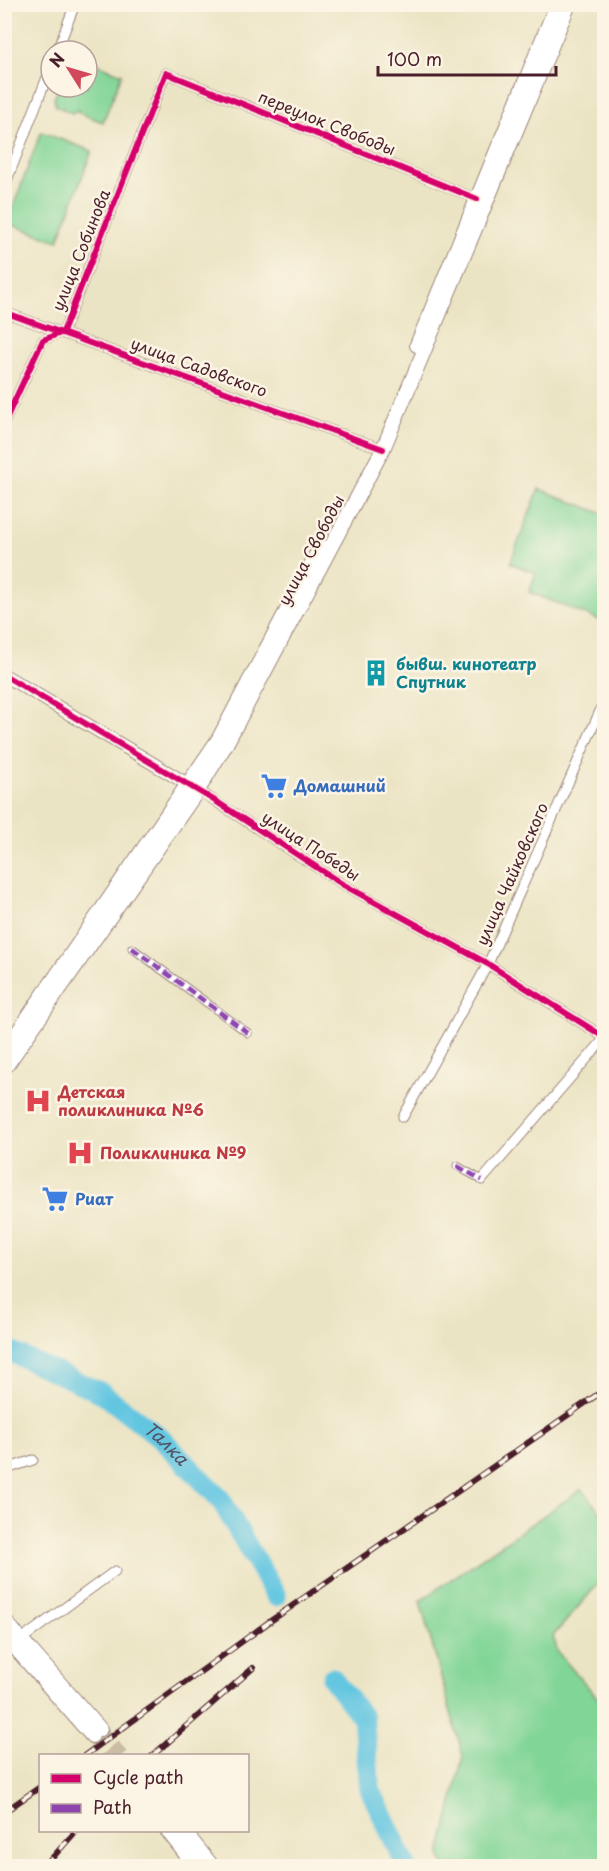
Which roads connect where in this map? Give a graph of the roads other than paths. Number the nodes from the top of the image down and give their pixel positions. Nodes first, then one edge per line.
1 (75, 4) edge
2 (557, 4) edge
3 (569, 4) edge
4 (62, 39) edge
5 (166, 73) joint
6 (39, 98) edge
7 (4, 188) edge
8 (477, 199) junction
9 (4, 312) edge
10 (63, 332) junction
11 (4, 423) edge
12 (379, 448) junction
13 (4, 675) edge
14 (604, 702) edge
15 (193, 787) junction
16 (132, 948) dead end
17 (488, 964) junction
18 (248, 1033) dead end
19 (604, 1038) edge
20 (4, 1052) edge
21 (4, 1069) edge
22 (403, 1118) dead end
23 (457, 1166) dead end
24 (482, 1180) joint
25 (33, 1460) dead end
26 (4, 1470) edge
27 (115, 1571) dead end
28 (4, 1620) edge
29 (11, 1642) edge
30 (96, 1732) tunnel mouth
31 (169, 1832) edge
32 (184, 1832) edge
33 (195, 1859) edge
34 (212, 1866) edge

1 - 4 street
2 - 8 main road, улица Свободы
3 - 12 main road, улица Свободы
5 - 8 street, переулок Свободы
5 - 10 street, улица Собинова
6 - 7 street
8 - 12 main road, улица Свободы
9 - 10 street, улица Садовского
10 - 11 street, улица Собинова
10 - 12 street, улица Садовского
12 - 15 main road, улица Свободы
13 - 15 street, улица Победы
14 - 17 street, улица Чайковского
15 - 17 street, улица Победы
15 - 20 main road, улица Свободы
15 - 21 main road, улица Свободы
16 - 18 street
17 - 19 street, улица Победы
17 - 22 street, улица Чайковского
19 - 24 street
23 - 24 street
25 - 26 street
27 - 29 street
28 - 29 main road
29 - 30 main road
31 - 33 main road
32 - 33 main road
33 - 34 main road

